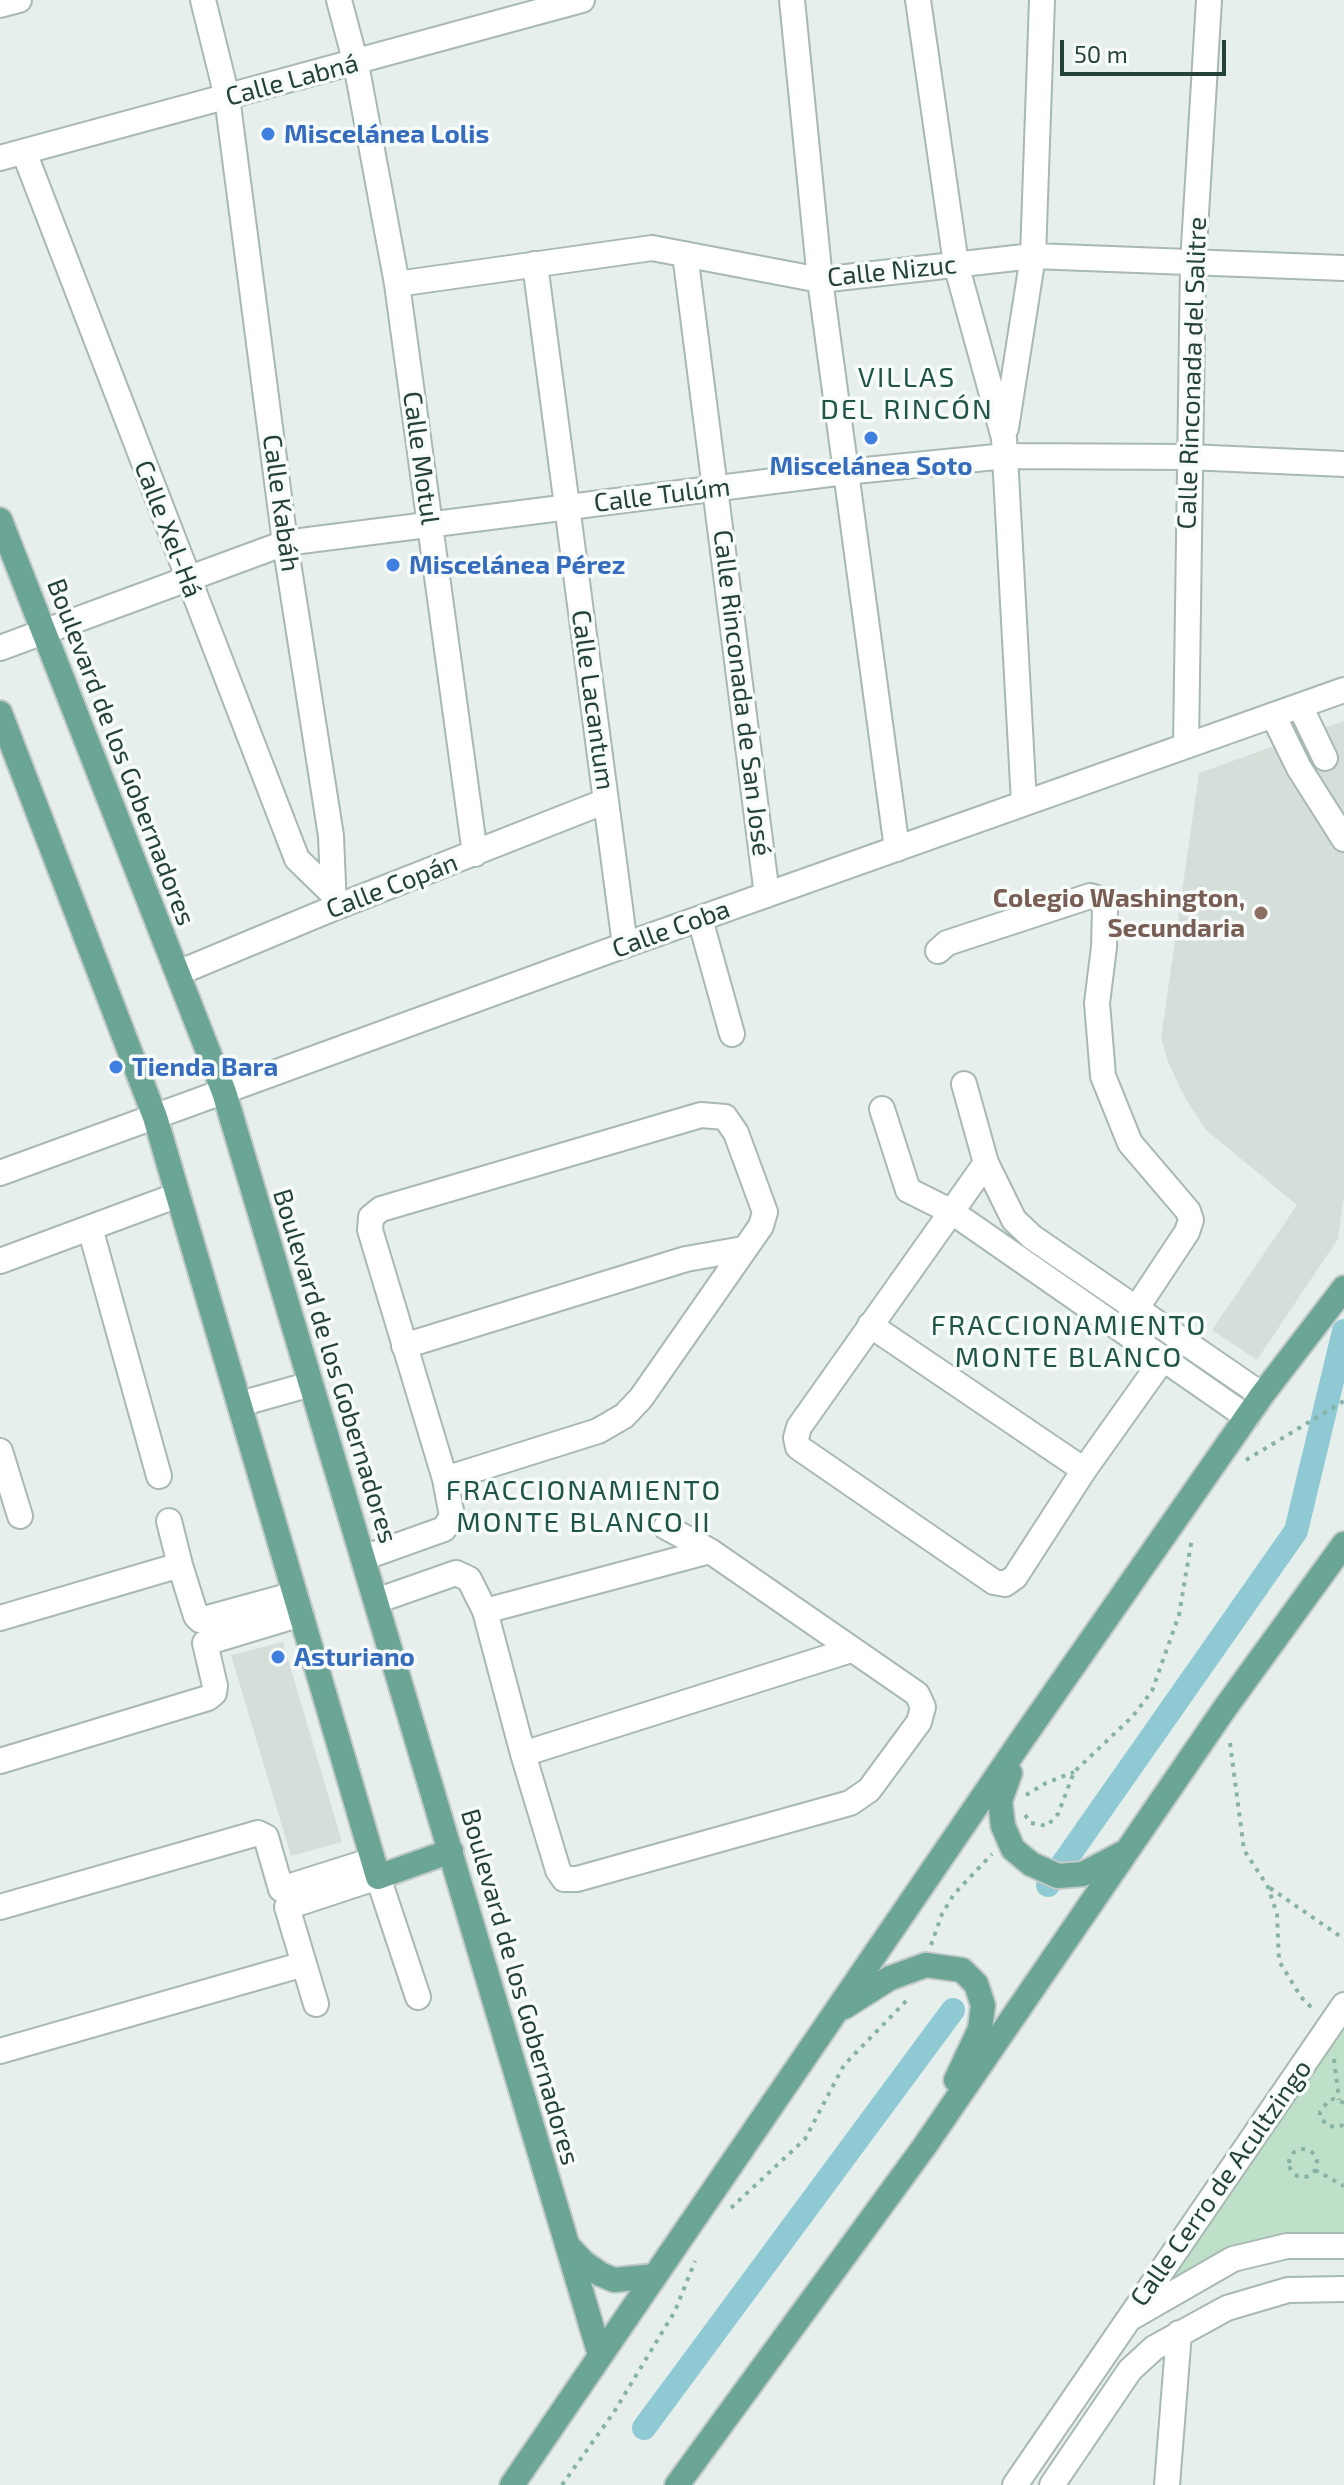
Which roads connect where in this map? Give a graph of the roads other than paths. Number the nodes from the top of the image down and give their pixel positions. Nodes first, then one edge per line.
1 (19, 0) edge
2 (203, 0) edge
3 (339, 0) edge
4 (582, 0) edge
5 (792, 0) edge
6 (918, 0) edge
7 (1042, 0) edge
8 (1209, 0) edge
9 (0, 5) edge
10 (512, 10) edge
11 (356, 64) junction
12 (227, 97) junction
13 (24, 152) junction
14 (0, 158) edge
15 (685, 254) junction
16 (1033, 256) junction
17 (1193, 263) junction
18 (535, 264) junction
19 (956, 264) junction
20 (1344, 268) edge
21 (820, 280) junction
22 (397, 284) junction
23 (1005, 447) junction
24 (1189, 457) junction
25 (1344, 464) edge
26 (845, 472) junction
27 (716, 489) junction
28 (566, 508) junction
29 (0, 520) edge
30 (431, 524) junction
31 (285, 543) junction
32 (187, 578) junction
33 (44, 632) junction
34 (0, 648) edge
35 (1344, 690) edge
36 (1300, 706) junction
37 (0, 713) edge
38 (1273, 715) junction
39 (1186, 746) junction
40 (1335, 756) edge
41 (1299, 768) junction
42 (606, 801) junction
43 (1024, 803) junction
44 (1344, 839) edge
45 (897, 849) junction
46 (475, 854) junction
47 (767, 895) junction
48 (333, 900) junction
49 (700, 919) junction
50 (625, 945) junction
51 (938, 951) dead end
52 (178, 973) junction
53 (732, 1034) dead end
54 (964, 1084) dead end
55 (224, 1092) junction
56 (882, 1109) dead end
57 (155, 1117) junction
58 (986, 1163) junction
59 (0, 1173) edge
60 (181, 1203) junction
61 (952, 1212) junction
62 (92, 1235) junction
63 (743, 1249) junction
64 (0, 1261) edge
65 (1344, 1288) edge
66 (1135, 1308) junction
67 (870, 1325) junction
68 (1122, 1330) junction
69 (404, 1346) junction
70 (1163, 1359) junction
71 (311, 1384) junction
72 (1262, 1395) junction
73 (240, 1404) junction
74 (1247, 1417) junction
75 (0, 1451) edge
76 (1084, 1470) junction
77 (4, 1475) edge
78 (159, 1476) dead end
79 (445, 1479) junction
80 (20, 1516) dead end
81 (169, 1521) dead end
82 (666, 1527) dead end
83 (1344, 1544) edge
84 (710, 1551) junction
85 (363, 1558) junction
86 (180, 1565) junction
87 (376, 1601) junction
88 (298, 1604) junction
89 (485, 1611) junction
90 (0, 1618) edge
91 (202, 1631) junction
92 (851, 1650) junction
93 (1021, 1741) junction
94 (523, 1754) junction
95 (0, 1761) edge
96 (451, 1851) junction
97 (1126, 1852) junction
98 (376, 1869) junction
99 (284, 1898) junction
100 (0, 1907) edge
101 (304, 1964) junction
102 (418, 1997) dead end
103 (316, 2004) dead end
104 (1344, 2005) edge
105 (834, 2013) junction
106 (0, 2051) edge
107 (924, 2147) junction
108 (566, 2244) junction
109 (1344, 2246) edge
110 (655, 2276) junction
111 (1344, 2289) edge
112 (1126, 2321) junction
113 (1179, 2333) junction
114 (600, 2355) junction
115 (512, 2485) edge
116 (677, 2485) edge
117 (1015, 2485) edge
118 (1052, 2485) edge
119 (1167, 2485) edge

1 - 9 street
2 - 12 street, Calle Kabáh
3 - 11 street, Calle Motul
4 - 10 street, Calle Labná
5 - 21 street
6 - 19 street
7 - 16 street
8 - 17 street, Calle Rinconada del Salitre
10 - 11 street, Calle Labná
11 - 12 street, Calle Labná
11 - 22 street, Calle Motul
12 - 13 street, Calle Labná
12 - 31 street, Calle Kabáh
13 - 14 street, Calle Labná
13 - 32 street, Calle Xel-Há
15 - 18 street, Calle Nizuc
15 - 21 street, Calle Nizuc
15 - 27 street, Calle Rinconada de San José
16 - 17 street, Calle Nizuc
16 - 19 street, Calle Nizuc
16 - 23 street
17 - 20 street, Calle Nizuc
17 - 24 street, Calle Rinconada del Salitre
18 - 22 street, Calle Nizuc
18 - 28 street, Calle Lacantum
19 - 21 street, Calle Nizuc
19 - 23 street
21 - 26 street
22 - 30 street, Calle Motul
23 - 24 street, Calle Tulúm
23 - 26 street, Calle Tulúm
23 - 43 street
24 - 25 street, Calle Tulúm
24 - 39 street, Calle Rinconada del Salitre
26 - 27 street, Calle Tulúm
26 - 45 street
27 - 28 street, Calle Tulúm
27 - 47 street, Calle Rinconada de San José
28 - 30 street, Calle Tulúm
28 - 42 street, Calle Lacantum
29 - 33 main road, Boulevard de los Gobernadores
30 - 31 street, Calle Tulúm
30 - 46 street, Calle Motul
31 - 32 street, Calle Tulúm
31 - 48 street, Calle Kabáh
32 - 33 street, Calle Tulúm
32 - 48 street, Calle Xel-Há
33 - 34 street, Calle Tulúm
33 - 52 main road, Boulevard de los Gobernadores
35 - 36 street, Calle Coba
36 - 38 street, Calle Coba
36 - 40 street
37 - 57 main road
38 - 39 street, Calle Coba
38 - 41 street
39 - 43 street, Calle Coba
40 - 41 street
41 - 44 street
42 - 46 street, Calle Copán
42 - 50 street, Calle Lacantum
43 - 45 street, Calle Coba
45 - 47 street, Calle Coba
46 - 48 street, Calle Copán
47 - 49 street, Calle Coba
48 - 52 street, Calle Copán
49 - 50 street, Calle Coba
49 - 53 street
50 - 55 street, Calle Coba
51 - 66 street
52 - 55 main road, Boulevard de los Gobernadores
54 - 58 street
55 - 57 street, Calle Coba
55 - 71 main road, Boulevard de los Gobernadores
56 - 61 street
57 - 59 street, Calle Coba
57 - 60 main road
58 - 61 street
58 - 66 street
60 - 62 street
60 - 73 main road
61 - 67 street
61 - 68 street
62 - 64 street
62 - 78 street
63 - 69 street
63 - 69 street
63 - 79 street
65 - 72 main road
66 - 68 street
66 - 72 street
67 - 76 street
67 - 76 street
68 - 70 street
69 - 79 street
70 - 74 street
70 - 76 street
71 - 73 street
71 - 85 main road, Boulevard de los Gobernadores
72 - 74 main road
73 - 88 main road
74 - 93 main road
75 - 77 street
77 - 80 street
79 - 85 street
81 - 86 street
82 - 84 street
83 - 97 main road
84 - 89 street
84 - 92 street
85 - 87 main road, Boulevard de los Gobernadores
86 - 90 street
86 - 91 street
87 - 89 street
87 - 96 main road, Boulevard de los Gobernadores
88 - 91 street
88 - 98 main road
89 - 94 street
91 - 95 street
92 - 94 street
92 - 94 street
93 - 97 main road
93 - 105 main road
96 - 98 main road
96 - 108 main road, Boulevard de los Gobernadores
97 - 107 main road
98 - 99 street
98 - 102 street
99 - 100 street
99 - 101 street
101 - 103 street
101 - 106 street
104 - 112 street, Calle Cerro de Acultzingo
105 - 107 main road
105 - 110 main road
107 - 116 main road
108 - 110 main road
108 - 114 main road, Boulevard de los Gobernadores
109 - 112 street
110 - 114 main road
111 - 113 street
112 - 117 street, Calle Cerro de Acultzingo
113 - 118 street
113 - 119 street
114 - 115 main road

